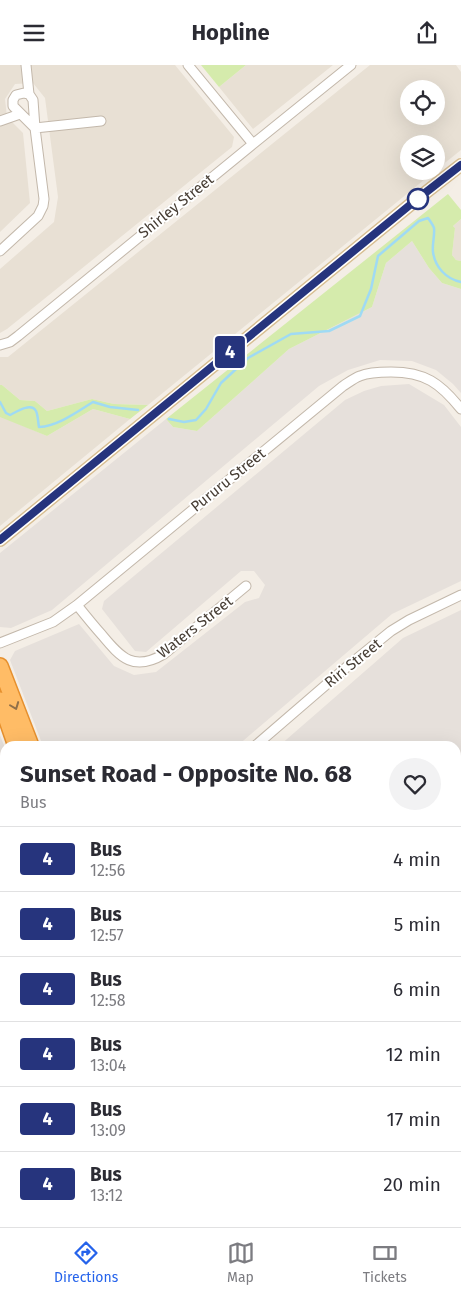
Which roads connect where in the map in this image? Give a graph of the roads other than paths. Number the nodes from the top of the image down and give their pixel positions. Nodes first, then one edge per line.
1 (26, 65) edge
2 (188, 65) edge
3 (352, 65) edge
4 (29, 95) junction
5 (20, 114) junction
6 (0, 121) edge
7 (101, 121) dead end
8 (35, 128) junction
9 (253, 144) junction
10 (461, 165) edge
11 (0, 251) edge
12 (0, 345) edge
13 (461, 409) edge
14 (0, 540) edge
15 (246, 586) dead end
16 (461, 595) edge
17 (77, 605) junction
18 (0, 643) edge
19 (0, 666) edge
20 (0, 700) edge
21 (14, 741) edge
22 (29, 741) edge
23 (261, 741) edge

1 - 4 street
2 - 9 street
3 - 9 street, Shirley Street
4 - 5 street
4 - 8 street
5 - 6 street
5 - 8 street
7 - 8 street
8 - 11 street
9 - 12 street, Shirley Street
10 - 14 main road
13 - 17 street, Pururu Street
15 - 17 street, Waters Street
16 - 23 street, Riri Street
17 - 18 street, Pururu Street
19 -> 22 highway
20 - 21 highway

